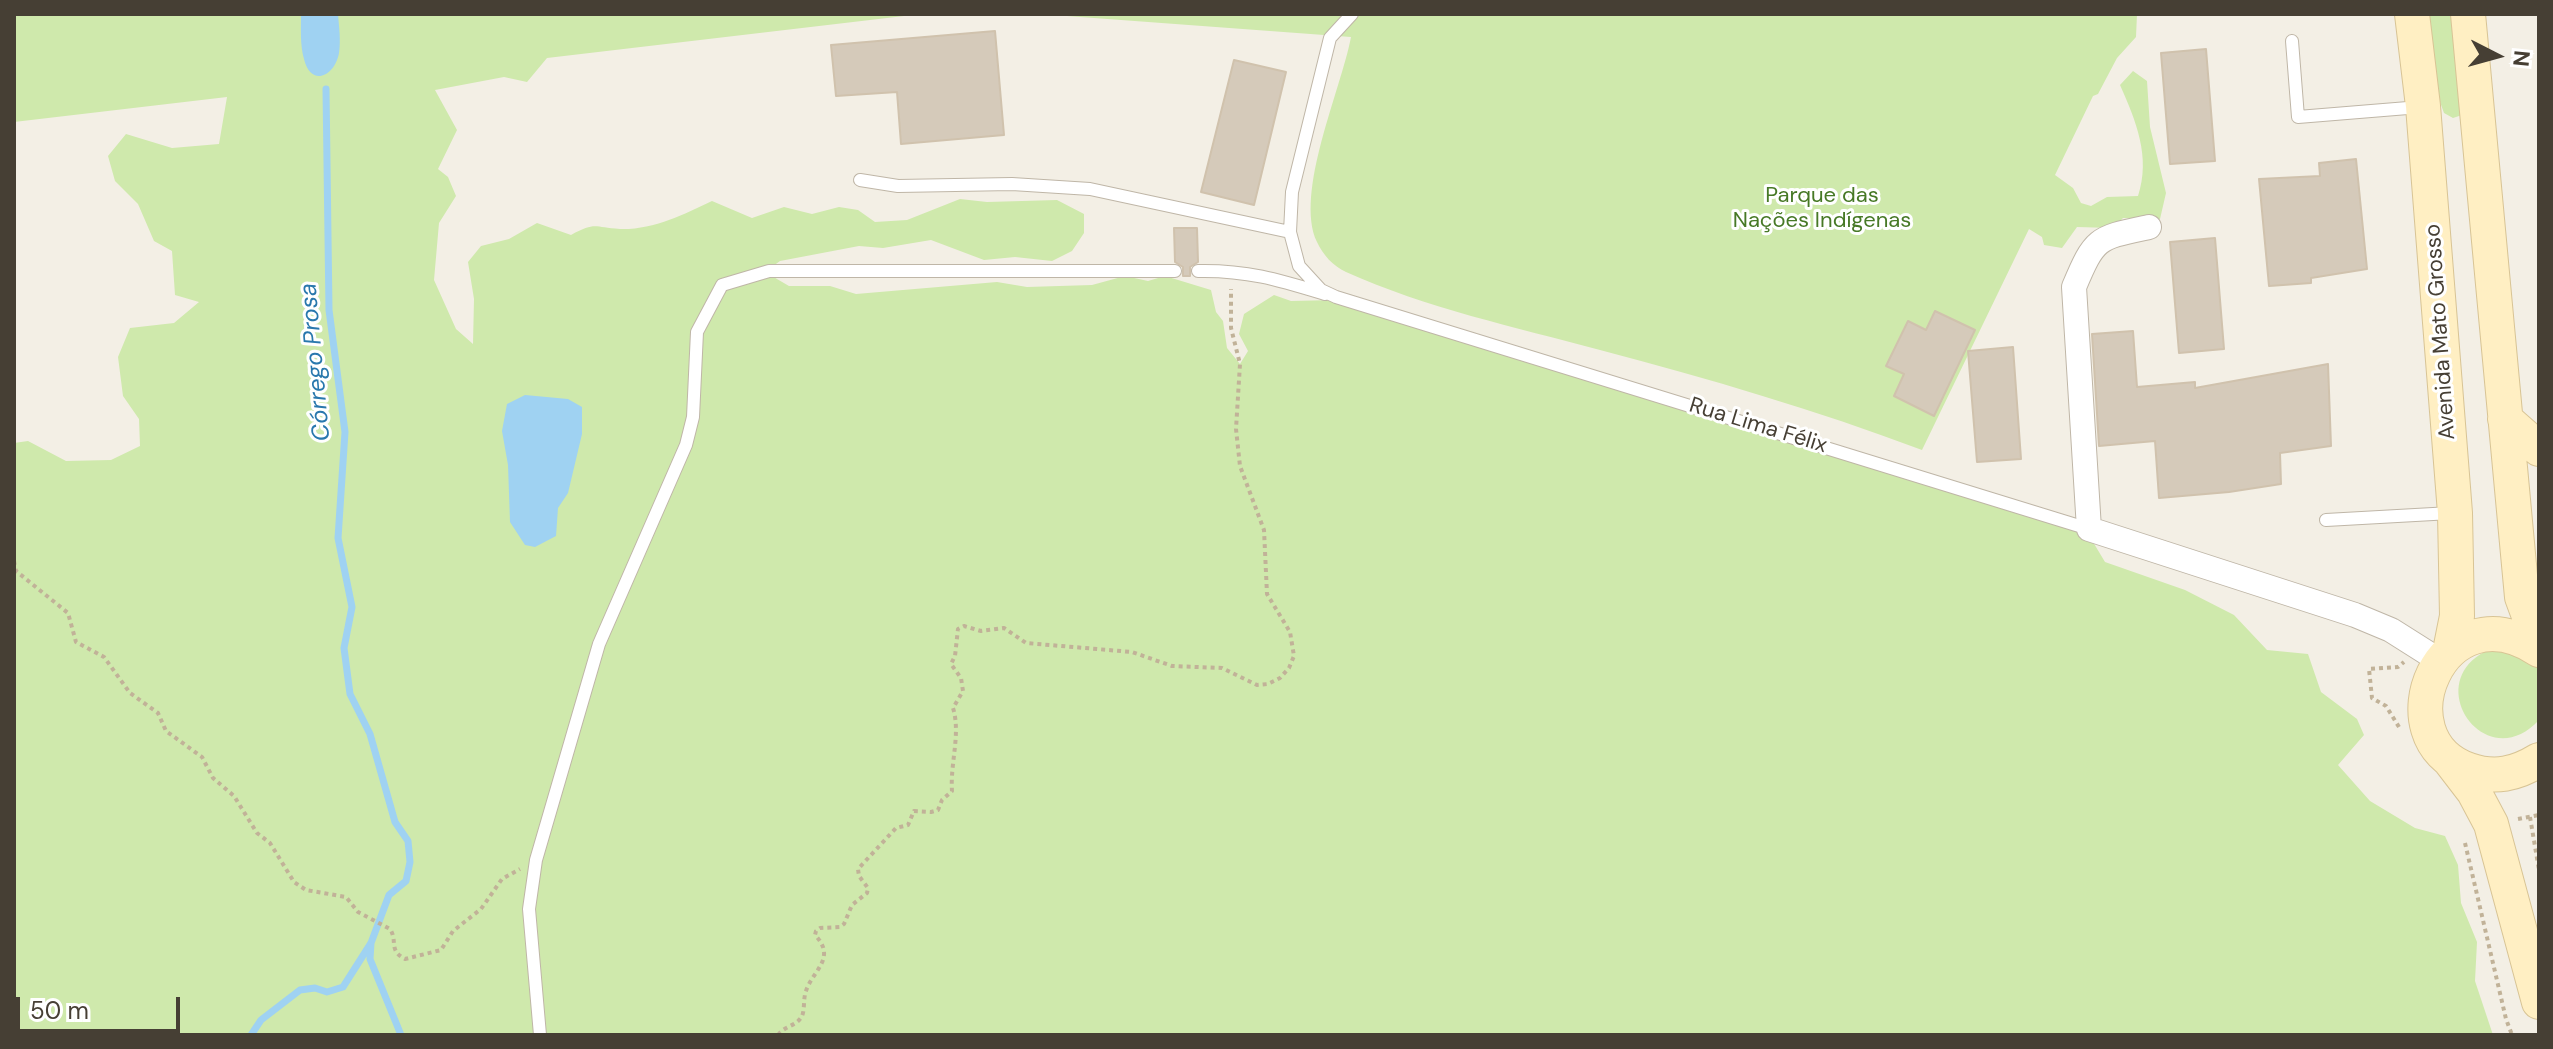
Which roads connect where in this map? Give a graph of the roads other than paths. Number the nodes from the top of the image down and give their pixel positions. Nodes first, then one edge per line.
1 (1352, 14) edge
2 (2412, 14) edge
3 (2468, 14) edge
4 (2292, 41) dead end
5 (2423, 106) junction
6 (2478, 136) junction
7 (2426, 140) junction
8 (860, 180) dead end
9 (2149, 227) dead end
10 (1290, 232) junction
11 (1175, 271) dead end
12 (1198, 271) dead end
13 (1336, 297) junction
14 (2505, 419) junction
15 (2539, 449) edge
16 (2455, 513) junction
17 (2326, 520) dead end
18 (2527, 525) edge
19 (2089, 529) junction
20 (2539, 643) edge
21 (2539, 650) edge
22 (2445, 656) junction
23 (2446, 755) junction
24 (2539, 760) edge
25 (2539, 1002) edge
26 (540, 1035) edge

1 - 10 lane, Rua Lima Félix
2 - 5 main road, Avenida Mato Grosso
3 - 6 main road
4 - 5 lane
5 - 7 main road, Avenida Mato Grosso
6 - 7 main road
6 - 14 main road
7 - 16 main road, Avenida Mato Grosso
8 - 10 lane
9 - 19 street
10 - 13 lane, Rua Lima Félix
11 - 26 lane
12 - 13 lane
13 - 19 lane, Rua Lima Félix
14 - 15 main road
14 - 18 main road
16 - 17 lane
16 - 22 main road, Avenida Mato Grosso
18 - 20 main road
19 - 22 street, Rua Lima Félix
21 - 22 main road
22 - 23 main road, Avenida Mato Grosso
23 - 24 main road
23 - 25 main road, Avenida Mato Grosso

